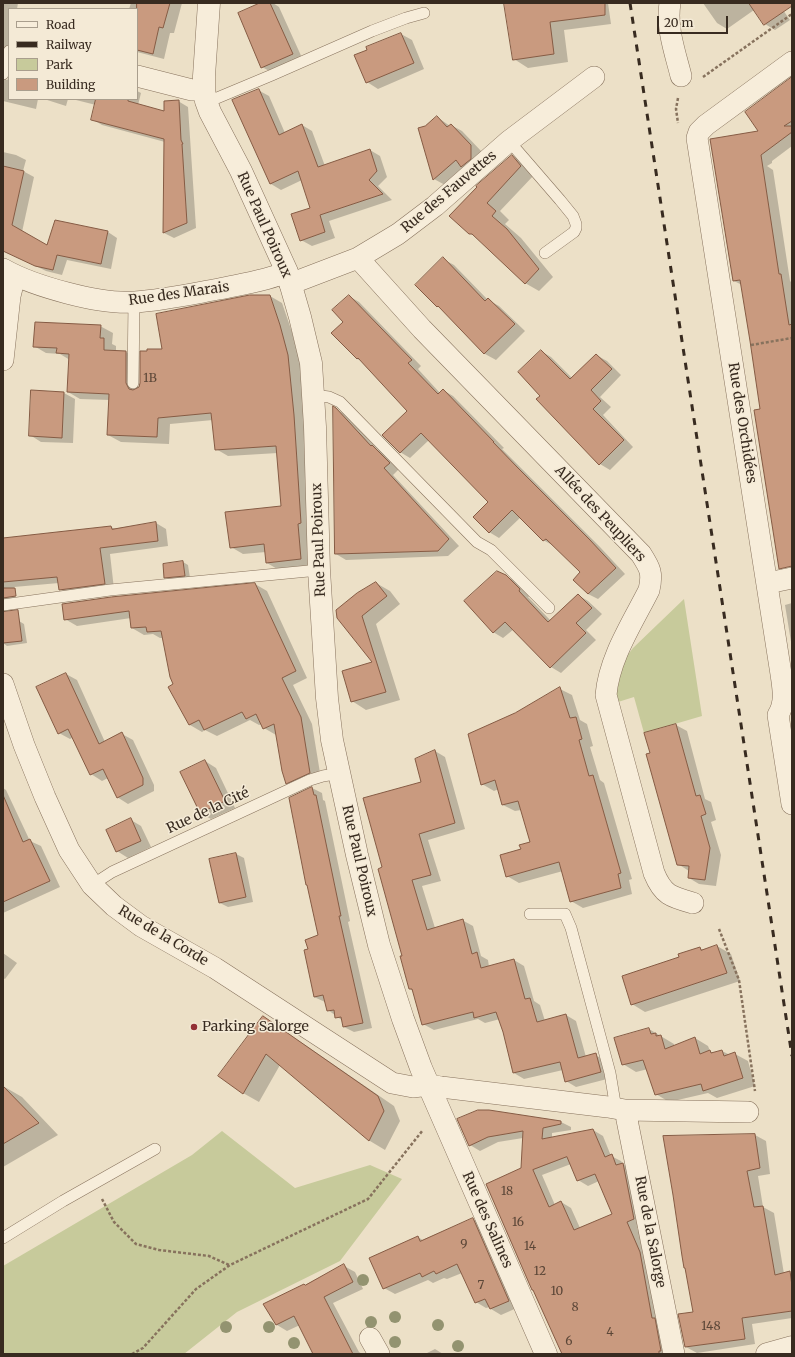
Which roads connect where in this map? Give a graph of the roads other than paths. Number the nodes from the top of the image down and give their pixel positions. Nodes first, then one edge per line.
1 (209, 3) edge
2 (670, 3) edge
3 (424, 13) dead end
4 (8, 55) edge
5 (792, 62) edge
6 (3, 74) edge
7 (138, 76) edge
8 (681, 76) dead end
9 (594, 77) dead end
10 (205, 96) junction
11 (509, 141) junction
12 (546, 254) dead end
13 (358, 258) junction
14 (9, 273) edge
15 (288, 278) junction
16 (134, 302) junction
17 (3, 360) edge
18 (133, 383) dead end
19 (313, 395) junction
20 (319, 570) junction
21 (792, 578) edge
22 (768, 583) junction
23 (3, 605) edge
24 (549, 608) dead end
25 (3, 684) edge
26 (340, 773) junction
27 (792, 804) edge
28 (92, 884) junction
29 (693, 903) dead end
30 (530, 914) dead end
31 (428, 1085) junction
32 (752, 1103) road end
33 (621, 1110) junction
34 (155, 1149) dead end
35 (3, 1238) edge
36 (792, 1347) edge
37 (546, 1354) edge
38 (674, 1354) edge
39 (767, 1354) edge

1 - 10 street, Rue Paul Poiroux
2 - 8 street
3 - 10 lane
4 - 6 lane
5 - 22 street, Rue des Orchidées
7 - 10 street
9 - 11 street, Rue des Fauvettes
10 - 15 street, Rue Paul Poiroux
11 - 12 lane
11 - 13 street, Rue des Fauvettes
13 - 15 street, Rue des Fauvettes
13 - 29 street, Allée des Peupliers
14 - 16 street, Rue des Marais
14 - 17 street
15 - 16 street, Rue des Marais
15 - 19 street, Rue Paul Poiroux
16 - 18 lane
19 - 20 street, Rue Paul Poiroux
19 - 24 lane
20 - 23 lane
20 - 26 street, Rue Paul Poiroux
21 - 22 street
22 - 27 street, Rue des Orchidées
25 - 28 street, Rue de la Corde
26 - 28 lane, Rue de la Cité
26 - 31 street, Rue Paul Poiroux
28 - 31 street, Rue de la Corde
30 - 33 lane
31 - 33 street
31 - 37 street, Rue des Salines
32 - 33 street
33 - 38 street, Rue de la Salorge
34 - 35 lane
36 - 39 street

